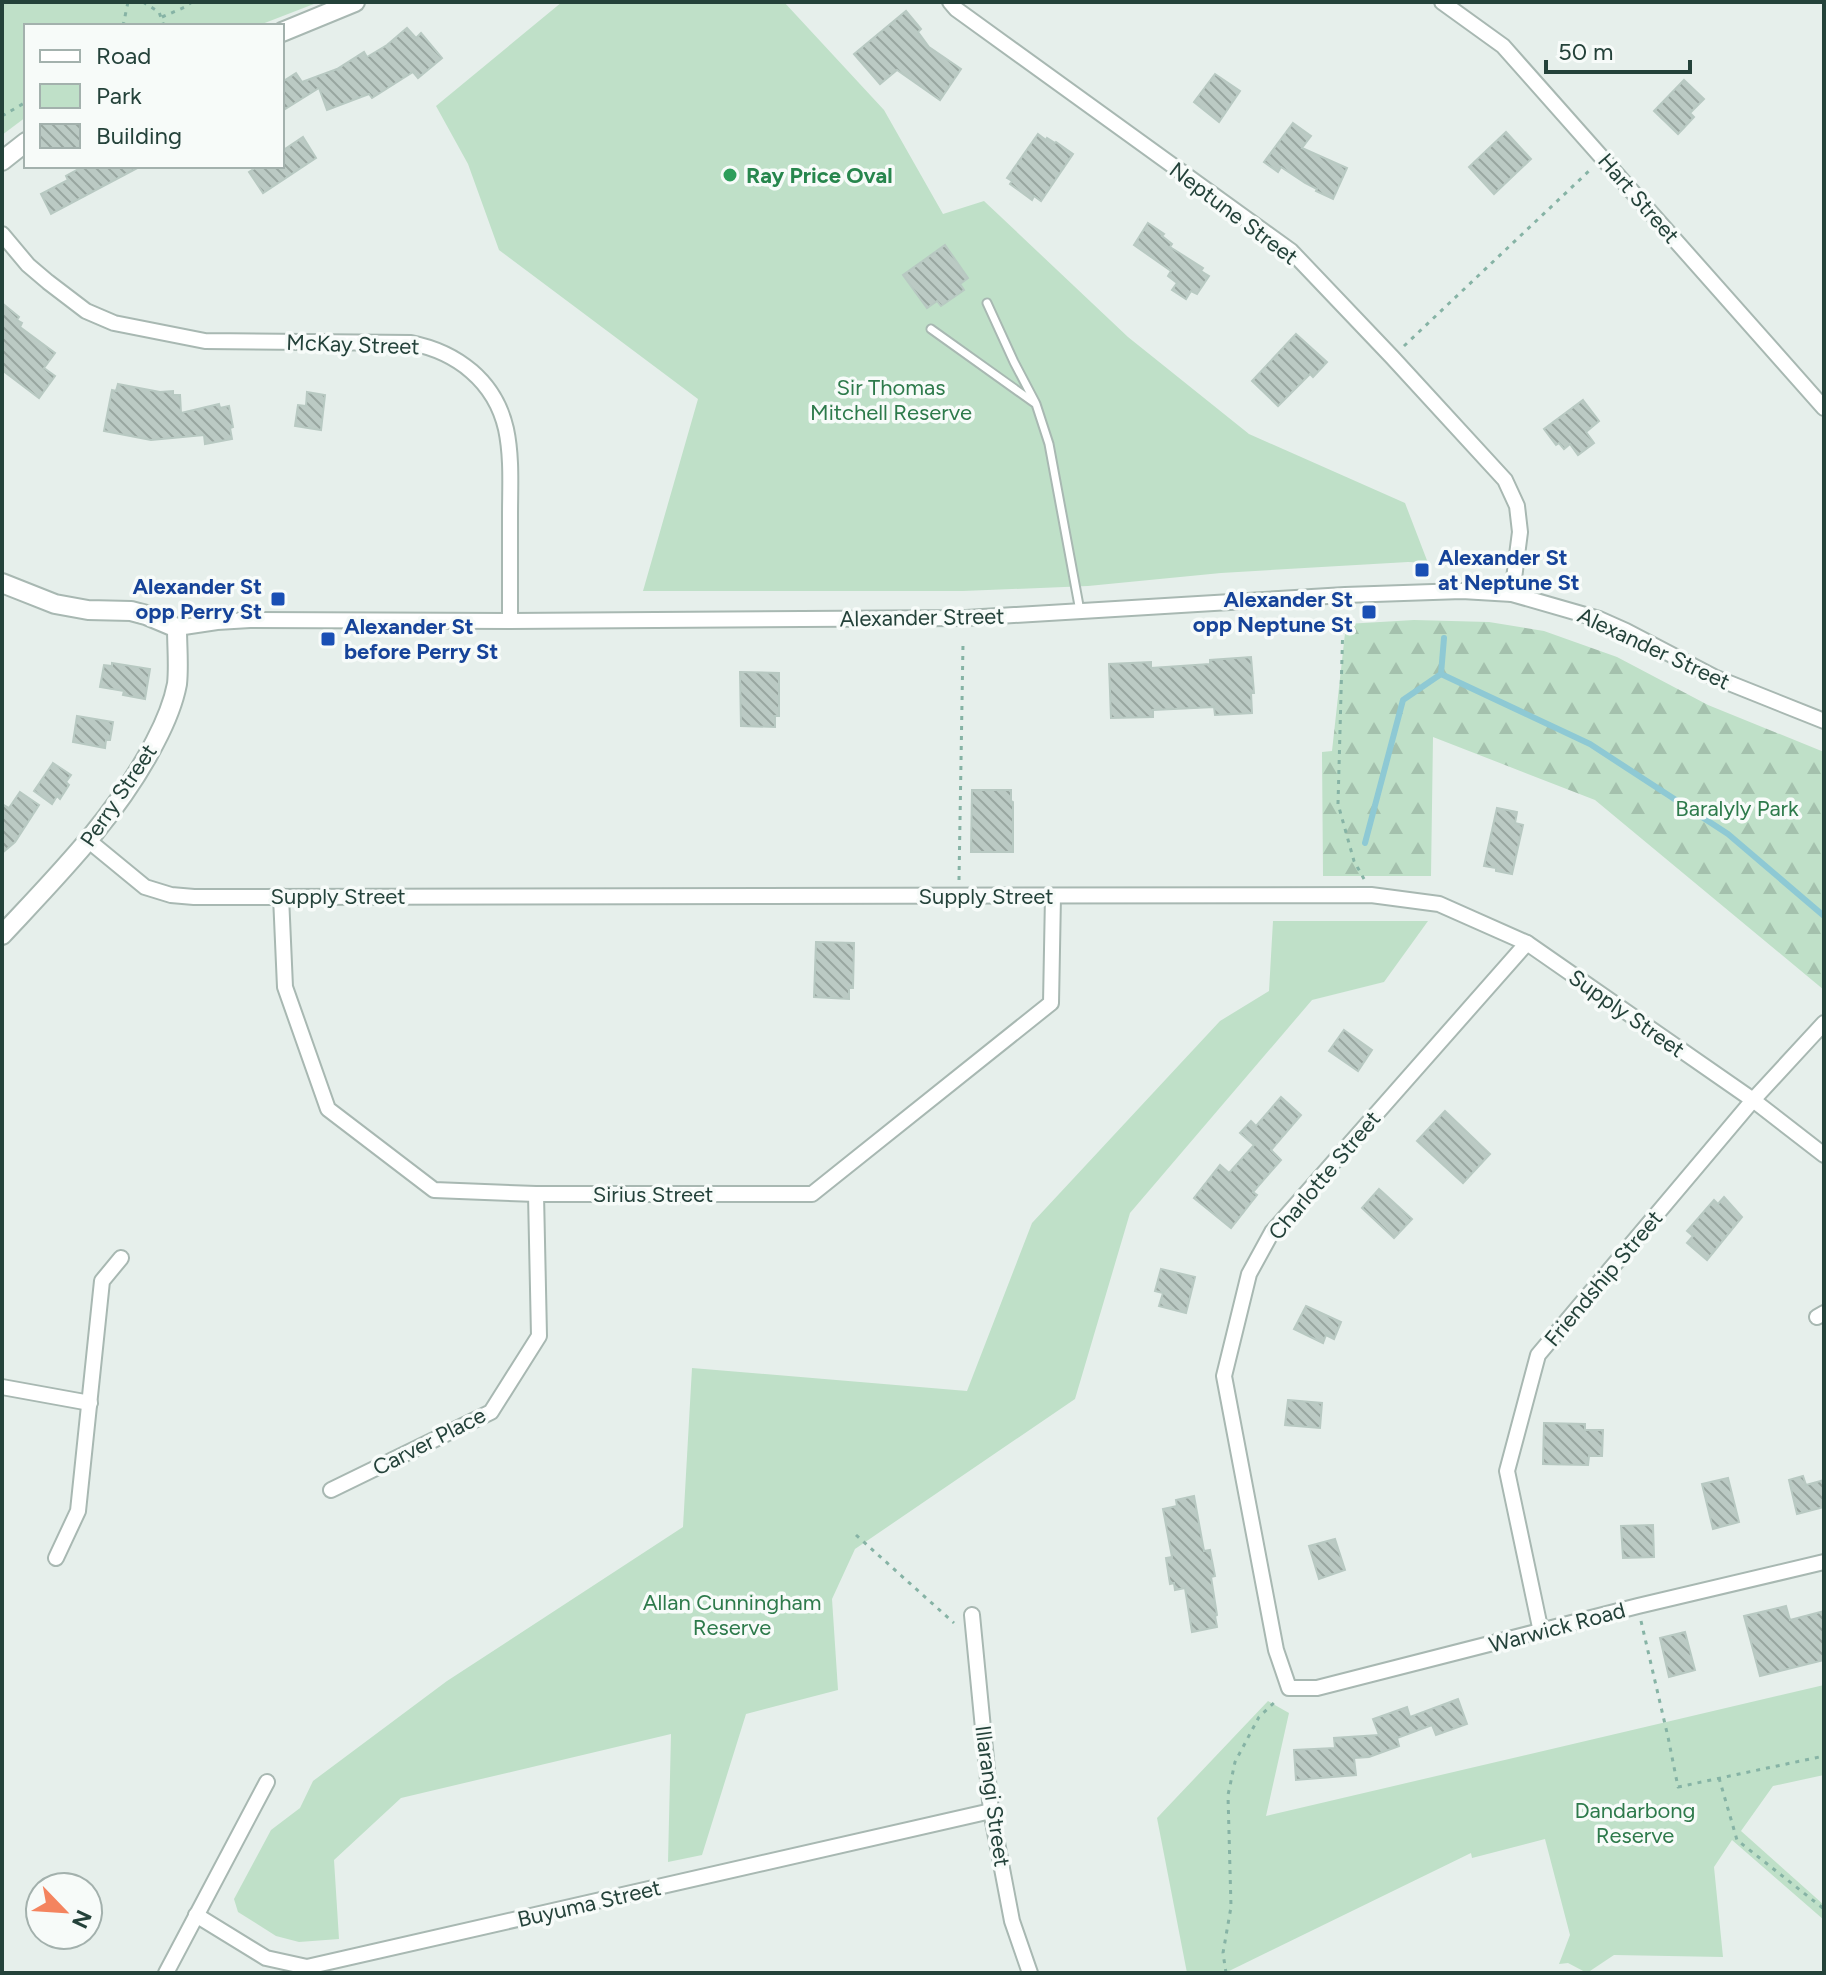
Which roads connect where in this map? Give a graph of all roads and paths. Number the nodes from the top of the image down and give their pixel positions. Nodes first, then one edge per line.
1 (128, 2) edge
2 (143, 2) edge
3 (192, 2) edge
4 (355, 2) edge
5 (950, 2) edge
6 (1442, 2) edge
7 (162, 17) junction
8 (123, 24) edge
9 (164, 24) edge
10 (284, 31) edge
11 (24, 103) edge
12 (2, 116) edge
13 (24, 144) edge
14 (1604, 158) junction
15 (2, 161) edge
16 (2, 234) edge
17 (987, 303) dead end
18 (931, 329) dead end
19 (1392, 357) junction
20 (1036, 404) junction
21 (1824, 408) edge
22 (2, 583) edge
23 (1512, 594) junction
24 (1080, 611) junction
25 (1343, 620) dead end
26 (510, 621) junction
27 (177, 628) junction
28 (963, 644) dead end
29 (1824, 721) edge
30 (89, 841) junction
31 (1373, 895) junction
32 (281, 896) junction
33 (958, 896) junction
34 (1053, 896) junction
35 (2, 935) edge
36 (1527, 943) junction
37 (1824, 1023) edge
38 (1753, 1100) junction
39 (1824, 1155) edge
40 (536, 1194) junction
41 (121, 1258) dead end
42 (2, 1387) edge
43 (90, 1403) junction
44 (331, 1490) dead end
45 (856, 1535) dead end
46 (56, 1558) dead end
47 (1824, 1562) edge
48 (1638, 1606) junction
49 (972, 1615) dead end
50 (1541, 1632) junction
51 (975, 1642) junction
52 (1289, 1688) junction
53 (1824, 1756) edge
54 (1719, 1778) junction
55 (267, 1782) dead end
56 (991, 1811) junction
57 (1824, 1909) edge
58 (196, 1915) junction
59 (166, 1973) edge
60 (1030, 1973) edge
61 (1226, 1973) edge

1 - 8 path
2 - 7 path
3 - 7 path
4 - 10 street
5 - 19 street, Neptune Street
6 - 14 street, Hart Street
7 - 9 path
11 - 12 path
13 - 15 street
14 - 19 path
14 - 21 street, Hart Street
16 - 26 street, McKay Street
17 - 20 lane
18 - 20 lane
19 - 23 street, Neptune Street
20 - 24 lane
22 - 27 street
23 - 24 street, Alexander Street
23 - 29 street, Alexander Street
24 - 26 street, Alexander Street
25 - 31 path
26 - 27 street, Alexander Street
27 - 30 street, Perry Street
28 - 33 path
30 - 32 street, Supply Street
30 - 35 street, Perry Street
31 - 34 street, Supply Street
31 - 36 street, Supply Street
32 - 33 street, Supply Street
32 - 40 street, Sirius Street
33 - 34 street, Supply Street
34 - 40 street, Sirius Street
36 - 38 street, Supply Street
36 - 52 street, Charlotte Street
37 - 38 street, Friendship Street
38 - 39 street, Supply Street
38 - 50 street, Friendship Street
40 - 44 street, Carver Place
41 - 43 street
42 - 43 street
43 - 46 street
45 - 51 path
47 - 48 street, Warwick Road
48 - 50 street, Warwick Road
48 - 54 path
49 - 51 street, Illarangi Street
50 - 52 street, Warwick Road
51 - 56 street, Illarangi Street
52 - 61 path
53 - 54 path
54 - 57 path
55 - 58 street
56 - 58 street, Buyuma Street
56 - 60 street, Illarangi Street
58 - 59 street

